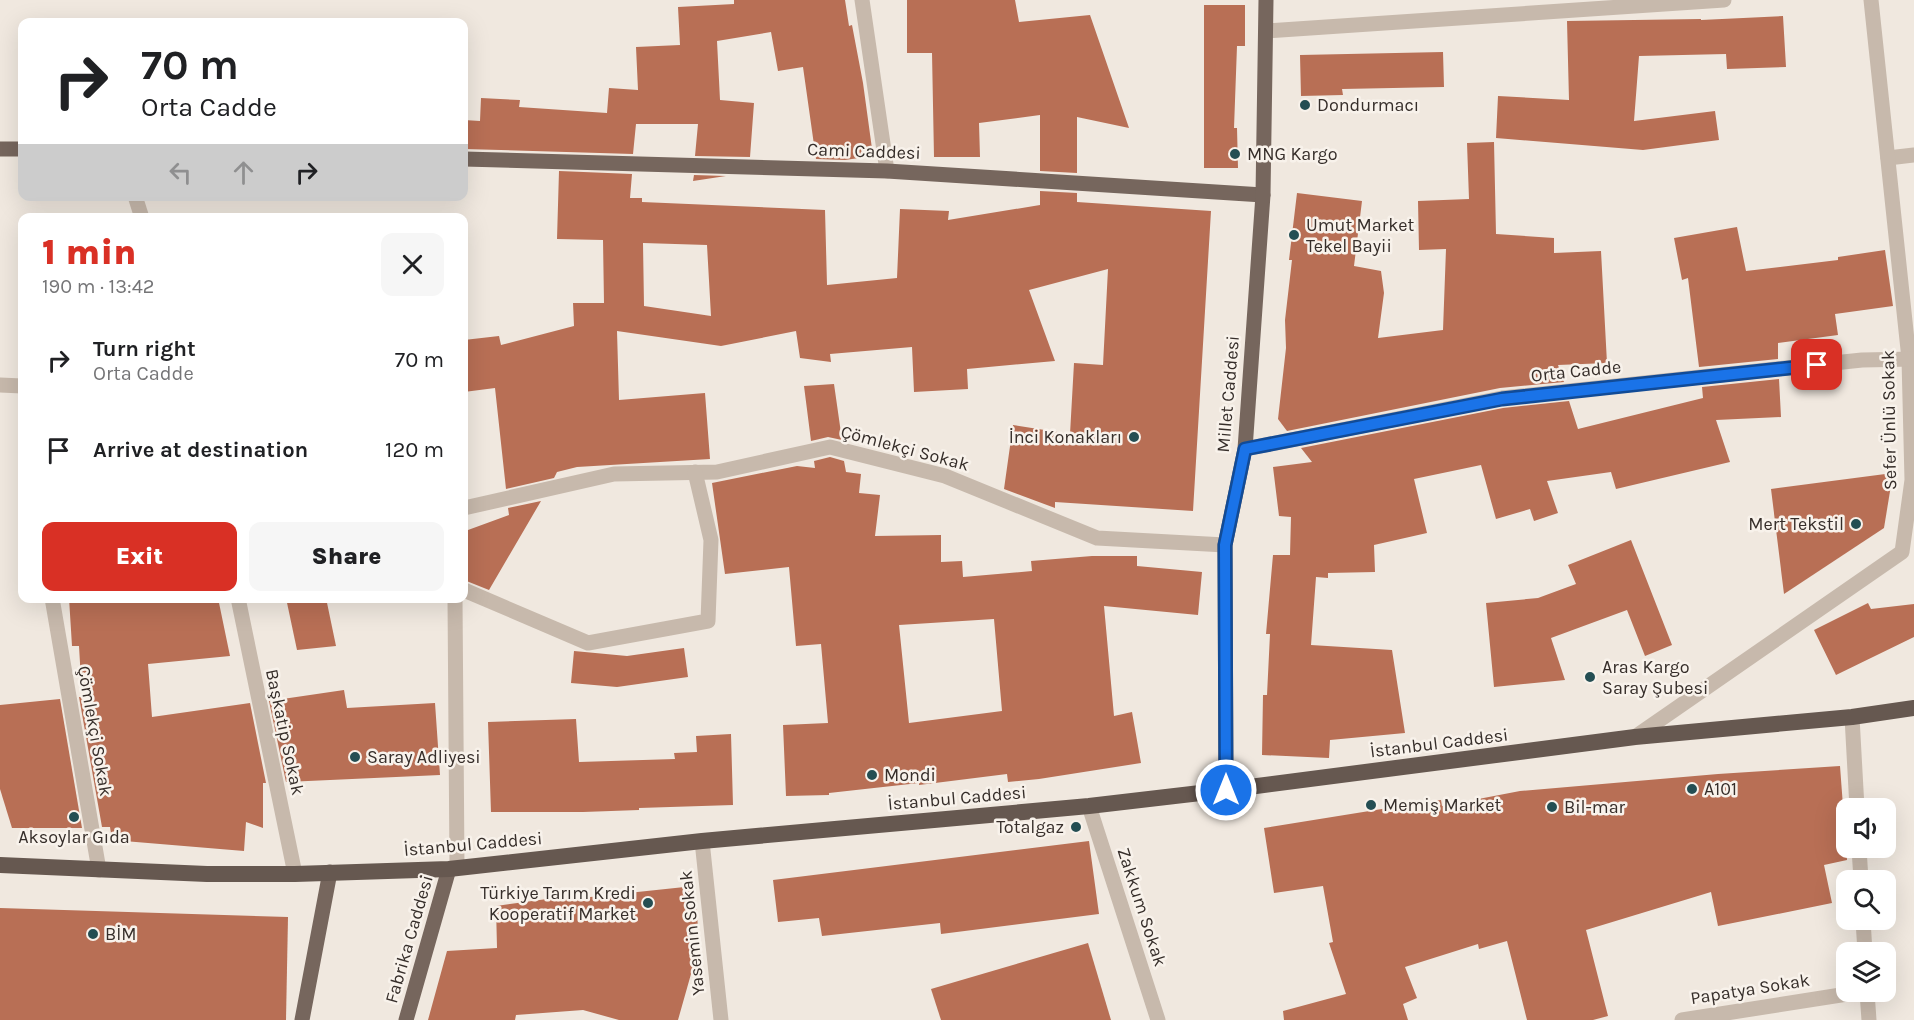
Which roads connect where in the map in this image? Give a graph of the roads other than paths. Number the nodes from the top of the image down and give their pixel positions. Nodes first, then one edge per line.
1 (862, 0) edge
2 (1266, 0) edge
3 (1724, 0) edge
4 (1871, 0) edge
5 (1267, 31) junction
6 (0, 149) edge
7 (18, 149) edge
8 (1914, 155) edge
9 (1888, 158) junction
10 (468, 159) edge
11 (887, 171) junction
12 (1263, 195) junction
13 (1912, 359) edge
14 (0, 385) edge
15 (18, 386) edge
16 (1245, 449) junction
17 (695, 472) junction
18 (468, 507) edge
19 (1225, 545) junction
20 (468, 592) edge
21 (53, 603) edge
22 (239, 603) edge
23 (455, 603) edge
24 (1914, 708) edge
25 (1852, 717) junction
26 (1635, 737) junction
27 (1226, 790) junction
28 (1856, 798) edge
29 (1089, 806) junction
30 (702, 841) junction
31 (0, 865) edge
32 (453, 868) junction
33 (99, 870) junction
34 (330, 872) junction
35 (295, 874) junction
36 (1836, 996) edge
37 (1868, 1002) edge
38 (302, 1020) edge
39 (406, 1020) edge
40 (721, 1020) edge
41 (1158, 1020) edge
42 (1682, 1020) edge
43 (1869, 1020) edge

1 - 11 street
2 - 5 main road, Millet Caddesi
3 - 5 street
4 - 9 street, Sefer Ünlü Sokak
5 - 12 main road, Millet Caddesi
6 - 7 main road
8 - 9 street
9 - 13 street, Sefer Ünlü Sokak
10 - 11 main road, Cami Caddesi
11 - 12 main road, Cami Caddesi
12 - 16 main road, Millet Caddesi
13 - 16 street, Orta Cadde
13 - 26 street, Sefer Ünlü Sokak
14 - 15 street
16 - 19 main road, Millet Caddesi
17 - 18 street, Çömlekçi Sokak
17 - 19 street, Çömlekçi Sokak
17 - 20 street
19 - 27 main road, Millet Caddesi
21 - 33 street, Çömlekçi Sokak
22 - 35 street, Başkatip Sokak
23 - 32 street
24 - 25 highway, İstanbul Caddesi
25 - 26 highway, İstanbul Caddesi
25 - 28 street
26 - 27 highway, İstanbul Caddesi
27 - 29 highway, İstanbul Caddesi
29 - 30 highway, İstanbul Caddesi
29 - 41 street, Zakkum Sokak
30 - 32 highway, İstanbul Caddesi
30 - 40 street, Yasemin Sokak
31 - 33 highway, İstanbul Caddesi
32 - 34 highway, İstanbul Caddesi
32 - 39 main road, Fabrika Caddesi
33 - 35 highway, İstanbul Caddesi
34 - 35 highway, İstanbul Caddesi
34 - 38 main road
36 - 42 street, Papatya Sokak
37 - 43 street

